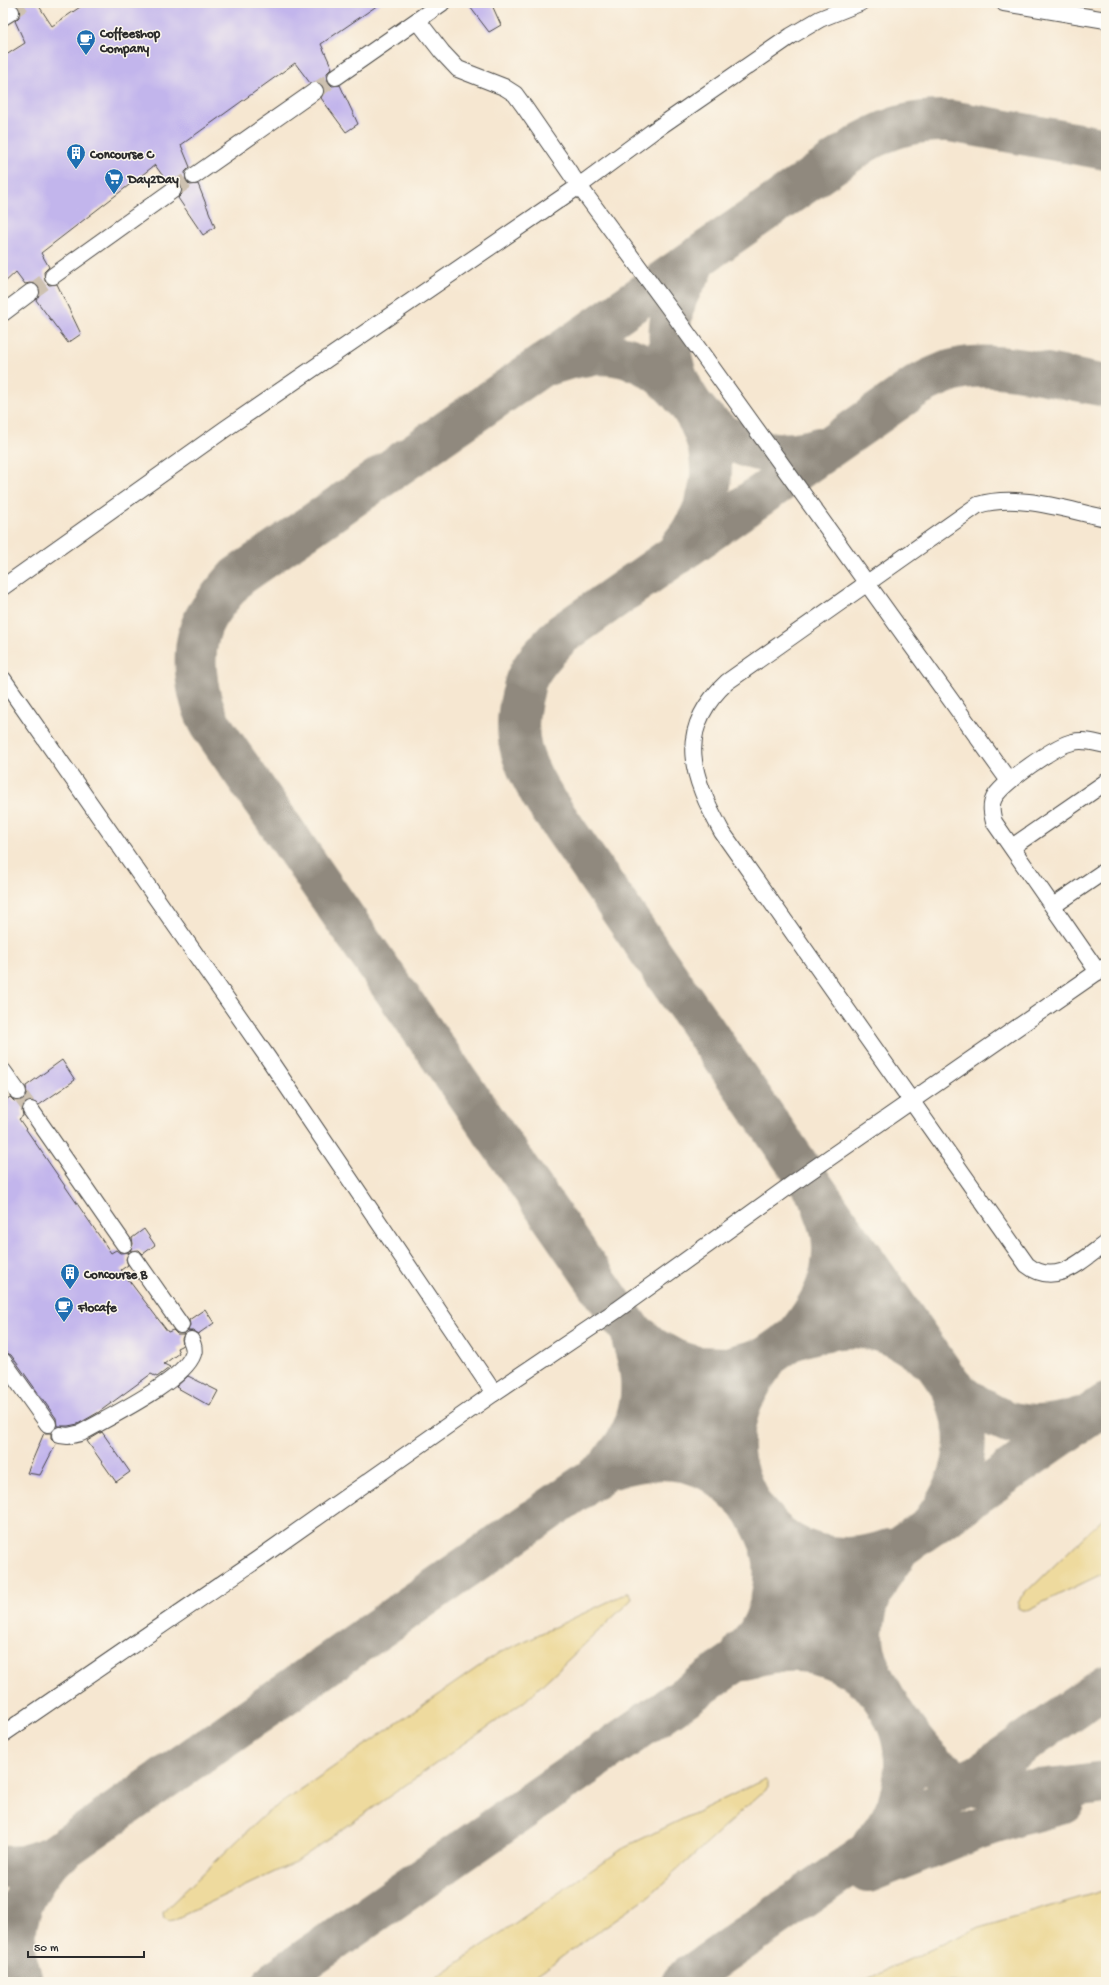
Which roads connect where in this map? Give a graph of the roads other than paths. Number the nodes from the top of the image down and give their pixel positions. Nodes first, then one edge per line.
1 (442, 3) edge
2 (860, 3) edge
3 (1004, 3) edge
4 (418, 20) junction
5 (1106, 20) edge
6 (336, 76) tunnel mouth
7 (315, 91) tunnel mouth
8 (194, 176) tunnel mouth
9 (580, 186) junction
10 (173, 190) tunnel mouth
11 (53, 276) tunnel mouth
12 (31, 292) tunnel mouth
13 (3, 313) edge
14 (1106, 518) edge
15 (867, 583) junction
16 (3, 587) edge
17 (3, 679) edge
18 (1106, 745) edge
19 (1008, 781) junction
20 (1106, 782) edge
21 (1012, 847) junction
22 (1106, 870) edge
23 (1053, 906) junction
24 (1102, 969) edge
25 (3, 1071) edge
26 (18, 1092) tunnel mouth
27 (912, 1100) junction
28 (31, 1110) tunnel mouth
29 (1106, 1243) edge
30 (124, 1244) dead end
31 (135, 1259) dead end
32 (181, 1325) dead end
33 (191, 1340) dead end
34 (3, 1361) edge
35 (494, 1393) junction
36 (48, 1424) dead end
37 (60, 1435) dead end
38 (3, 1734) edge

1 - 4 lane
2 - 9 lane
3 - 5 lane
4 - 6 lane
4 - 9 lane
7 - 8 lane
9 - 15 lane
9 - 16 lane
10 - 11 lane
12 - 13 lane
14 - 15 lane
15 - 19 lane
15 - 27 lane
17 - 35 lane
18 - 19 lane
19 - 21 lane
20 - 21 lane
21 - 23 lane
22 - 23 lane
23 - 24 lane
24 - 27 lane
25 - 26 lane
27 - 29 lane
27 - 35 lane
28 - 30 lane
31 - 32 lane
33 - 37 lane
34 - 36 lane
35 - 38 lane

